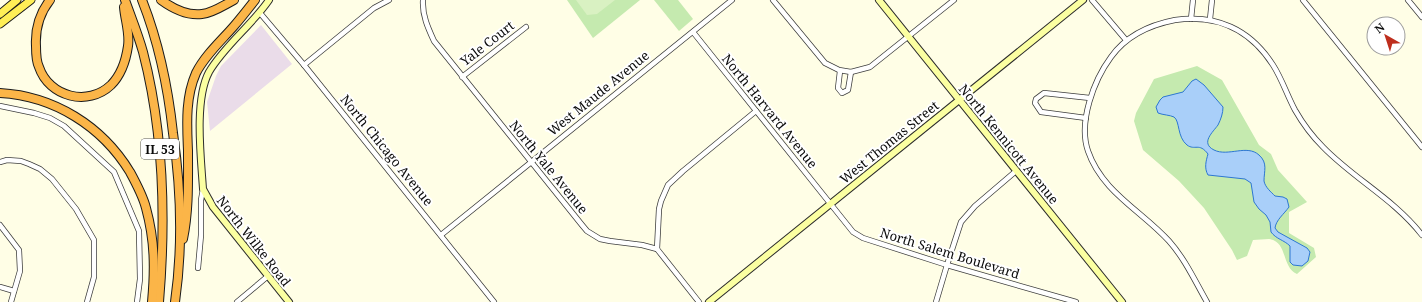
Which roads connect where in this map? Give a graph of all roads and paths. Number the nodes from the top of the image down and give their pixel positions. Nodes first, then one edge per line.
1 (17, 0) edge
2 (31, 0) edge
3 (50, 0) edge
4 (124, 0) edge
5 (142, 0) edge
6 (161, 0) edge
7 (234, 0) edge
8 (255, 0) edge
9 (270, 0) edge
10 (389, 0) edge
11 (423, 0) edge
12 (732, 0) edge
13 (773, 0) edge
14 (879, 0) edge
15 (954, 0) edge
16 (1083, 0) edge
17 (1092, 0) edge
18 (1192, 0) edge
19 (1212, 0) edge
20 (1303, 0) edge
21 (1408, 0) edge
22 (260, 13) junction
23 (0, 14) edge
24 (1422, 17) edge
25 (1191, 19) junction
26 (1210, 19) junction
27 (0, 24) edge
28 (526, 26) dead end
29 (693, 32) junction
30 (908, 36) junction
31 (1126, 40) junction
32 (304, 65) junction
33 (840, 70) junction
34 (851, 72) junction
35 (462, 77) junction
36 (0, 92) edge
37 (1090, 98) junction
38 (959, 100) junction
39 (0, 106) edge
40 (756, 111) junction
41 (1086, 118) junction
42 (1422, 147) edge
43 (0, 162) edge
44 (530, 162) junction
45 (1016, 171) junction
46 (203, 189) junction
47 (831, 204) junction
48 (0, 225) edge
49 (441, 235) junction
50 (1422, 235) edge
51 (657, 249) junction
52 (179, 255) junction
53 (947, 265) junction
54 (198, 268) dead end
55 (268, 276) junction
56 (0, 287) edge
57 (14, 291) junction
58 (11, 302) edge
59 (88, 302) edge
60 (137, 302) edge
61 (152, 302) edge
62 (159, 302) edge
63 (175, 302) edge
64 (237, 302) edge
65 (288, 302) edge
66 (494, 302) edge
67 (699, 302) edge
68 (709, 302) edge
69 (936, 302) edge
70 (1076, 302) edge
71 (1122, 302) edge
72 (1207, 302) edge

1 - 23 main road
2 - 27 main road
3 - 4 highway
4 - 62 highway, IL 53
5 - 52 highway, IL 53
6 - 7 highway
8 - 52 highway
9 - 22 street, North Wilke Road
10 - 32 street
11 - 35 street, North Yale Avenue
12 - 29 street, West Maude Avenue
13 - 33 street
14 - 30 street, North Kennicott Avenue
15 - 30 street
16 - 38 street, West Thomas Street
17 - 31 street
18 - 25 street
19 - 26 street
20 - 42 street
21 - 24 street
22 - 32 street, North Chicago Avenue
22 - 46 street, North Wilke Road
25 - 26 street
25 - 31 street
26 - 50 street
28 - 35 street, Yale Court
29 - 40 street, North Harvard Avenue
29 - 44 street, West Maude Avenue
30 - 34 street
30 - 38 street, North Kennicott Avenue
31 - 37 street
32 - 49 street, North Chicago Avenue
33 - 34 street
33 - 34 street
35 - 44 street, North Yale Avenue
36 - 61 highway
37 - 41 street
37 - 41 street
38 - 45 street, North Kennicott Avenue
38 - 47 street, West Thomas Street
39 - 60 street
40 - 47 street, North Harvard Avenue
40 - 51 street
41 - 72 street
43 - 59 street
44 - 49 street, West Maude Avenue
44 - 51 street, North Yale Avenue
45 - 53 street
45 - 71 street, North Kennicott Avenue
46 - 54 street
46 - 55 street, North Wilke Road
47 - 53 street, North Salem Boulevard
47 - 68 street, West Thomas Street
48 - 57 street
49 - 66 street, North Chicago Avenue
51 - 67 street
52 - 63 highway, IL 53
53 - 69 street
53 - 70 street, North Salem Boulevard
55 - 64 street
55 - 65 street, North Wilke Road
56 - 57 street
57 - 58 street

